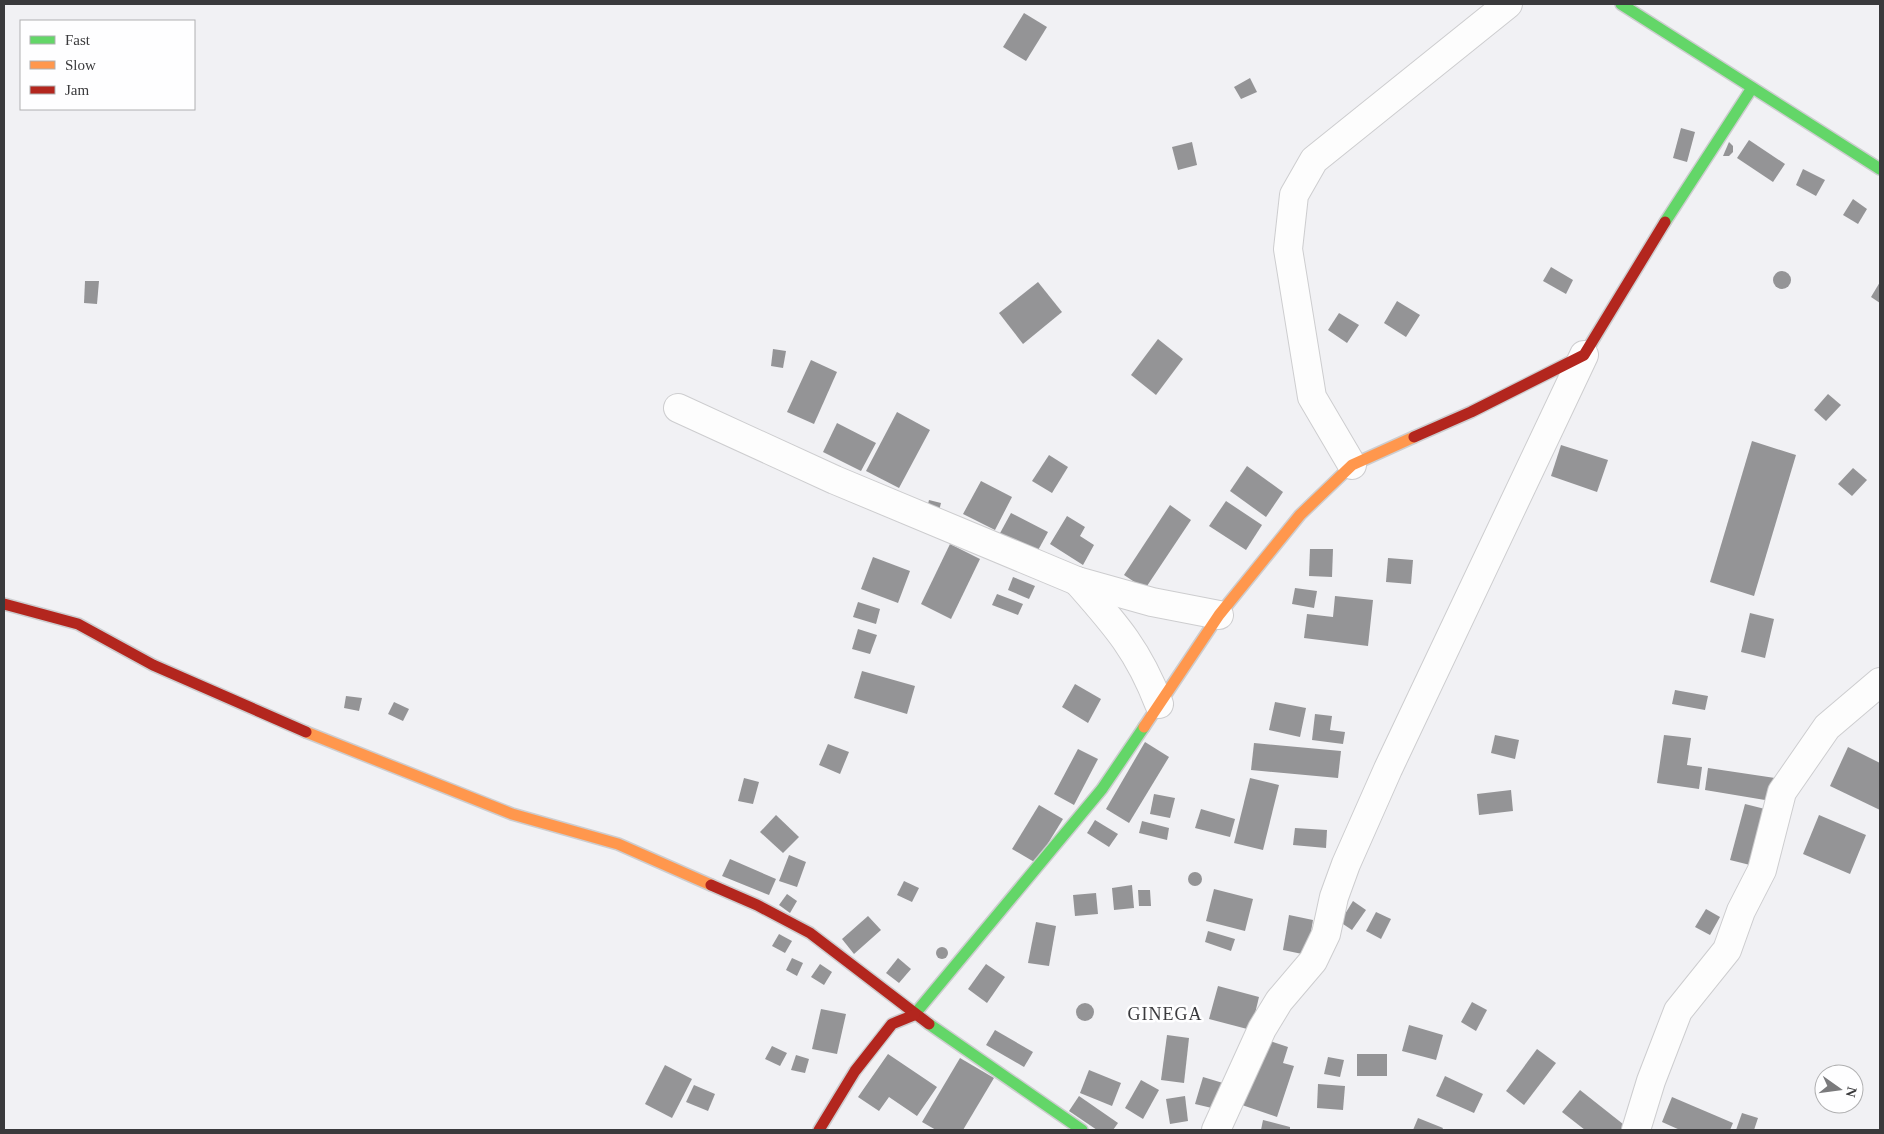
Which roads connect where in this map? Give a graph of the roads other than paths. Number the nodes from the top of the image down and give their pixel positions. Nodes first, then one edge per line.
1 (1508, 4) edge
2 (1621, 4) edge
3 (1752, 88) junction
4 (1880, 169) edge
5 (1584, 355) junction
6 (678, 408) dead end
7 (1352, 465) junction
8 (1077, 581) junction
9 (4, 604) edge
10 (1219, 615) junction
11 (1880, 682) edge
12 (1159, 704) junction
13 (915, 1014) junction
14 (819, 1130) edge
15 (1082, 1130) edge
16 (1216, 1130) edge
17 (1636, 1130) edge

1 - 7 street
2 - 3 main road
3 - 4 main road
3 - 5 main road
5 - 7 main road
5 - 16 street
6 - 8 street
7 - 10 main road
8 - 10 street
8 - 12 street
9 - 13 main road
10 - 12 main road
11 - 17 street
12 - 13 main road
13 - 14 main road
13 - 15 main road

